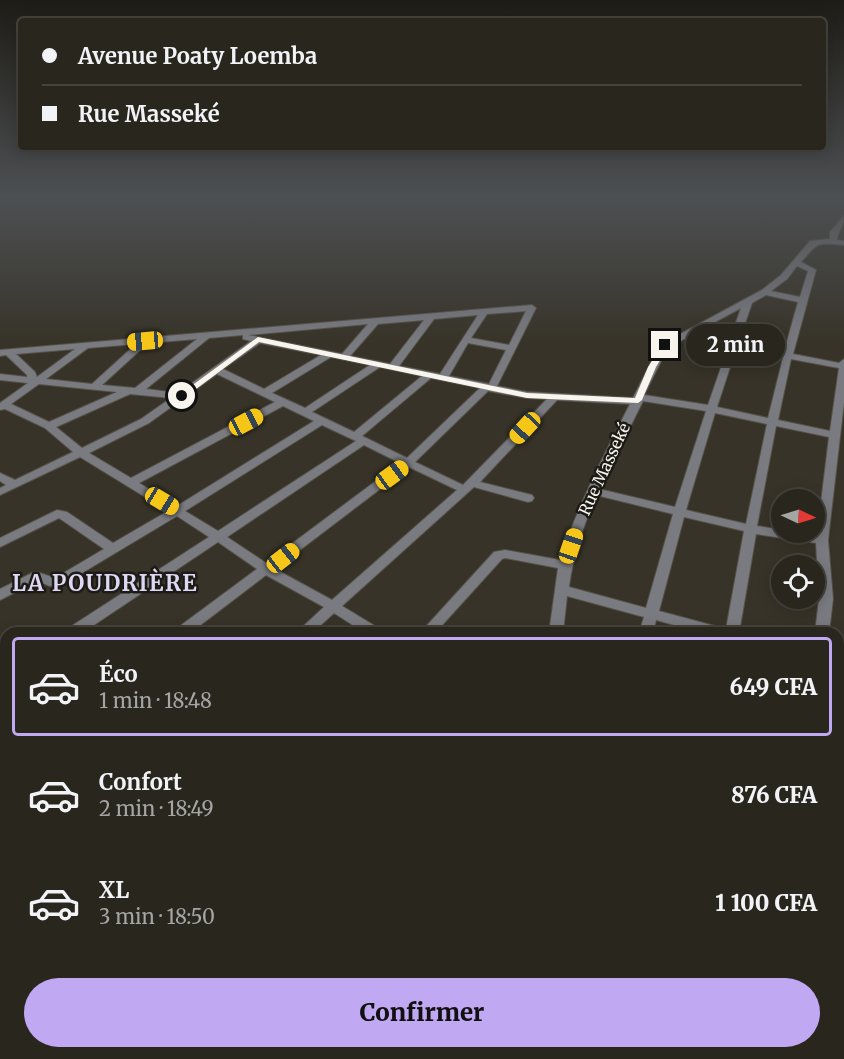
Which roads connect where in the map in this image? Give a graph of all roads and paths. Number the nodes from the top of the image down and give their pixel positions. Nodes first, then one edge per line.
1 (810, 246) edge
2 (797, 263) junction
3 (765, 292) junction
4 (802, 300) junction
5 (748, 301) junction
6 (484, 313) junction
7 (430, 318) junction
8 (375, 322) junction
9 (322, 327) junction
10 (234, 334) junction
11 (681, 336) junction
12 (204, 337) junction
13 (258, 340) junction
14 (466, 340) junction
15 (145, 341) junction
16 (85, 346) junction
17 (732, 346) junction
18 (299, 347) junction
19 (512, 348) junction
20 (4, 353) edge
21 (330, 354) junction
22 (787, 356) junction
23 (344, 357) junction
24 (844, 364) edge
25 (377, 365) junction
26 (393, 367) junction
27 (217, 370) junction
28 (429, 375) junction
29 (0, 377) edge
30 (443, 378) junction
31 (35, 380) junction
32 (95, 386) junction
33 (489, 388) junction
34 (134, 391) junction
35 (265, 393) junction
36 (182, 396) junction
37 (554, 397) junction
38 (638, 399) junction
39 (284, 401) junction
40 (3, 406) edge
41 (711, 409) junction
42 (306, 412) junction
43 (321, 421) junction
44 (771, 422) junction
45 (49, 426) junction
46 (834, 435) junction
47 (359, 439) junction
48 (80, 452) junction
49 (407, 463) junction
50 (0, 476) edge
51 (131, 483) junction
52 (15, 485) junction
53 (469, 487) junction
54 (592, 491) junction
55 (0, 492) edge
56 (528, 498) dead end
57 (177, 511) junction
58 (680, 513) junction
59 (825, 514) edge
60 (751, 529) junction
61 (771, 532) edge
62 (219, 537) junction
63 (0, 543) edge
64 (822, 543) edge
65 (113, 549) junction
66 (565, 565) junction
67 (267, 570) junction
68 (563, 590) junction
69 (0, 595) edge
70 (333, 606) junction
71 (651, 615) junction
72 (81, 627) edge
73 (189, 627) edge
74 (310, 627) edge
75 (366, 627) edge
76 (432, 627) edge
77 (557, 627) edge
78 (648, 627) edge
79 (698, 627) edge
80 (733, 627) edge
81 (823, 627) edge

1 - 2 street, Rue Masseké
2 - 3 street, Rue Masseké
2 - 4 street
3 - 4 street
3 - 5 street, Rue Masseké
4 - 22 street
5 - 11 street, Rue Masseké
5 - 17 street
6 - 7 street
6 - 14 street
6 - 19 street
7 - 8 street
7 - 26 street
8 - 9 street
8 - 23 street
9 - 10 street
9 - 18 street
10 - 12 street
10 - 13 street
11 - 17 street
11 - 38 street, Rue Masseké
12 - 15 street
12 - 34 street
13 - 18 street
13 - 27 street
14 - 19 street
14 - 30 street
15 - 16 street
15 - 32 street
16 - 20 street
16 - 31 street
17 - 22 street
17 - 41 street
18 - 21 street
19 - 33 street
20 - 31 street
21 - 23 street
21 - 35 street
22 - 24 street
22 - 44 street
23 - 25 street
24 - 46 street
25 - 26 street
25 - 42 street
26 - 28 street
27 - 35 street
27 - 36 street
28 - 30 street
28 - 47 street
29 - 31 street
30 - 33 street
31 - 32 street
31 - 40 street
32 - 34 street
33 - 37 street
33 - 49 street
34 - 36 street
34 - 45 street
35 - 39 street
36 - 48 street
37 - 38 street
37 - 53 street
38 - 41 street
38 - 54 street, Rue Masseké
39 - 42 street
39 - 51 street
40 - 45 street
41 - 44 street
41 - 58 street
42 - 43 street
43 - 47 street
43 - 57 street
44 - 46 street
44 - 60 street
45 - 48 street
46 - 59 street
47 - 49 street
47 - 62 street
48 - 51 street
48 - 52 street
49 - 53 street
49 - 67 street
50 - 52 street
51 - 57 street
52 - 55 street
53 - 56 street
53 - 70 street
54 - 58 street
54 - 66 street, Rue Masseké
57 - 62 street
57 - 65 street
58 - 60 street
58 - 71 street
60 - 61 street
60 - 80 street
62 - 67 street
62 - 72 street
63 - 65 street
64 - 81 street
65 - 69 street
66 - 68 street, Rue Masseké
66 - 76 street
67 - 70 street
67 - 73 street
68 - 71 street
68 - 77 street, Rue Masseké
70 - 74 street
70 - 75 street
71 - 78 street
71 - 79 street

